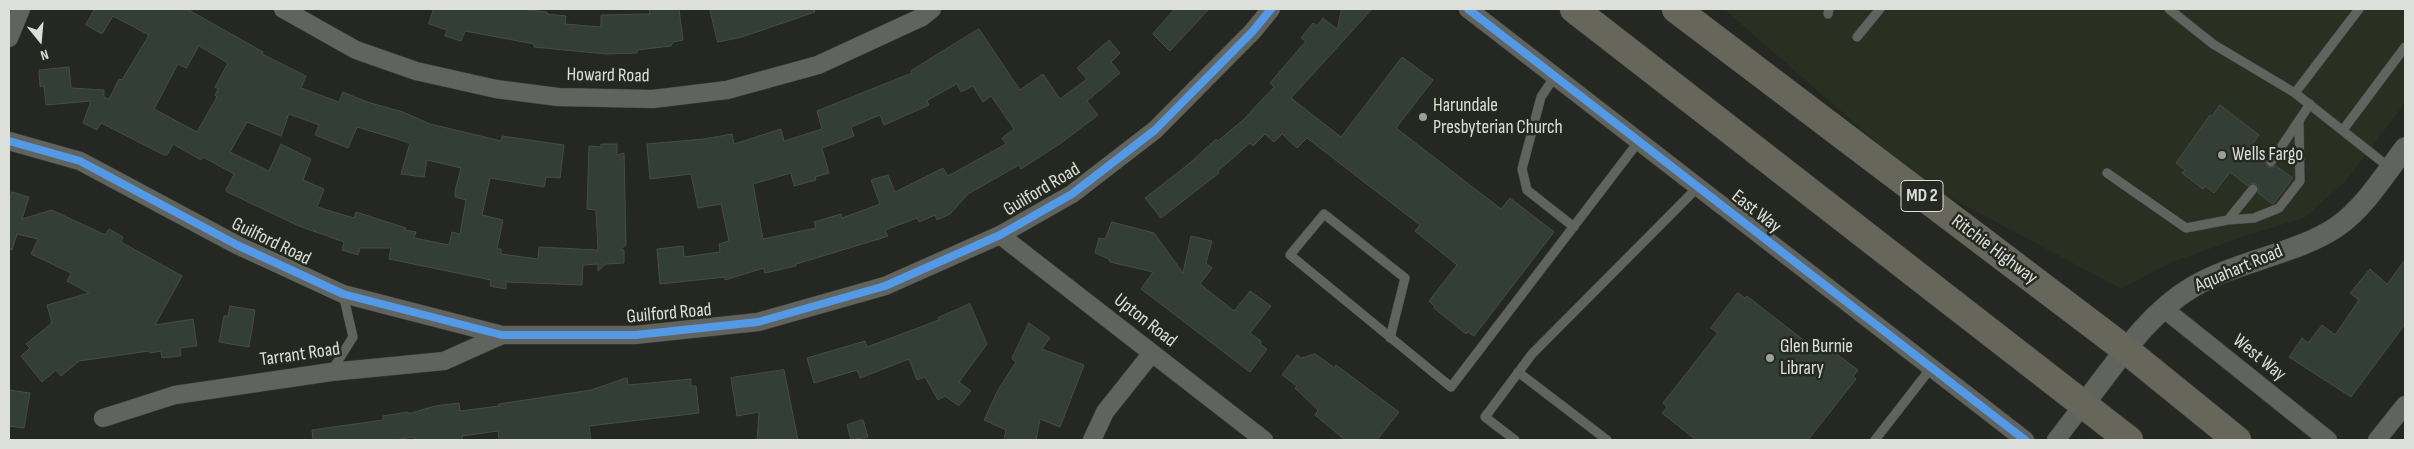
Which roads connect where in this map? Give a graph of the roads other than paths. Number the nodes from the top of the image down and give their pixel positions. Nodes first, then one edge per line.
1 (22, 9) edge
2 (283, 9) edge
3 (932, 9) edge
4 (1271, 9) edge
5 (1468, 9) edge
6 (1574, 9) edge
7 (1676, 9) edge
8 (1880, 9) edge
9 (2169, 9) edge
10 (2359, 9) edge
11 (1857, 37) dead end
12 (9, 38) edge
13 (2405, 47) edge
14 (1555, 76) junction
15 (2295, 93) junction
16 (2310, 104) junction
17 (2299, 122) junction
18 (2343, 130) junction
19 (9, 141) edge
20 (1639, 141) junction
21 (2405, 148) edge
22 (2271, 162) dead end
23 (2390, 168) junction
24 (2107, 173) dead end
25 (1698, 187) junction
26 (2253, 189) dead end
27 (2228, 220) junction
28 (1574, 227) junction
29 (1000, 235) junction
30 (343, 294) junction
31 (2164, 308) junction
32 (502, 336) junction
33 (1390, 338) junction
34 (2126, 350) junction
35 (1152, 353) junction
36 (1931, 368) junction
37 (331, 372) junction
38 (1518, 372) junction
39 (2084, 405) junction
40 (2405, 405) edge
41 (103, 418) dead end
42 (1092, 440) edge
43 (1264, 440) edge
44 (1515, 440) edge
45 (1606, 440) edge
46 (1875, 440) edge
47 (2025, 440) edge
48 (2056, 440) edge
49 (2129, 440) edge
50 (2237, 440) edge
51 (2328, 440) edge
52 (2377, 440) edge

1 - 12 street
2 - 3 street, Howard Road
4 - 29 street, Guilford Road
5 - 14 street, East Way
6 - 39 main road
7 - 34 main road, Ritchie Highway / MD 2
8 - 11 lane
9 - 15 lane
10 - 15 lane
13 - 18 lane
14 - 20 street, East Way
14 - 28 lane
15 - 16 lane
16 - 17 lane
16 - 18 lane
17 - 22 lane
17 - 27 lane
18 - 23 lane
19 - 30 street, Guilford Road
20 - 25 street, East Way
20 - 28 lane
21 - 23 street, Aquahart Road
23 - 31 street, Aquahart Road
24 - 27 lane
25 - 36 street, East Way
25 - 38 lane
26 - 27 lane
28 - 33 lane
29 - 32 street, Guilford Road
29 - 35 street, Upton Road
30 - 32 street, Guilford Road
30 - 37 lane
31 - 34 street, Aquahart Road
31 - 51 street, West Way
32 - 37 street, Tarrant Road
33 - 33 lane
34 - 39 street, Aquahart Road
34 - 50 main road, Ritchie Highway / MD 2
35 - 42 street
35 - 43 street, Upton Road
36 - 46 lane
36 - 47 street, East Way
37 - 41 street, Tarrant Road
38 - 44 lane
38 - 45 lane
39 - 48 street
39 - 49 main road
40 - 52 street

